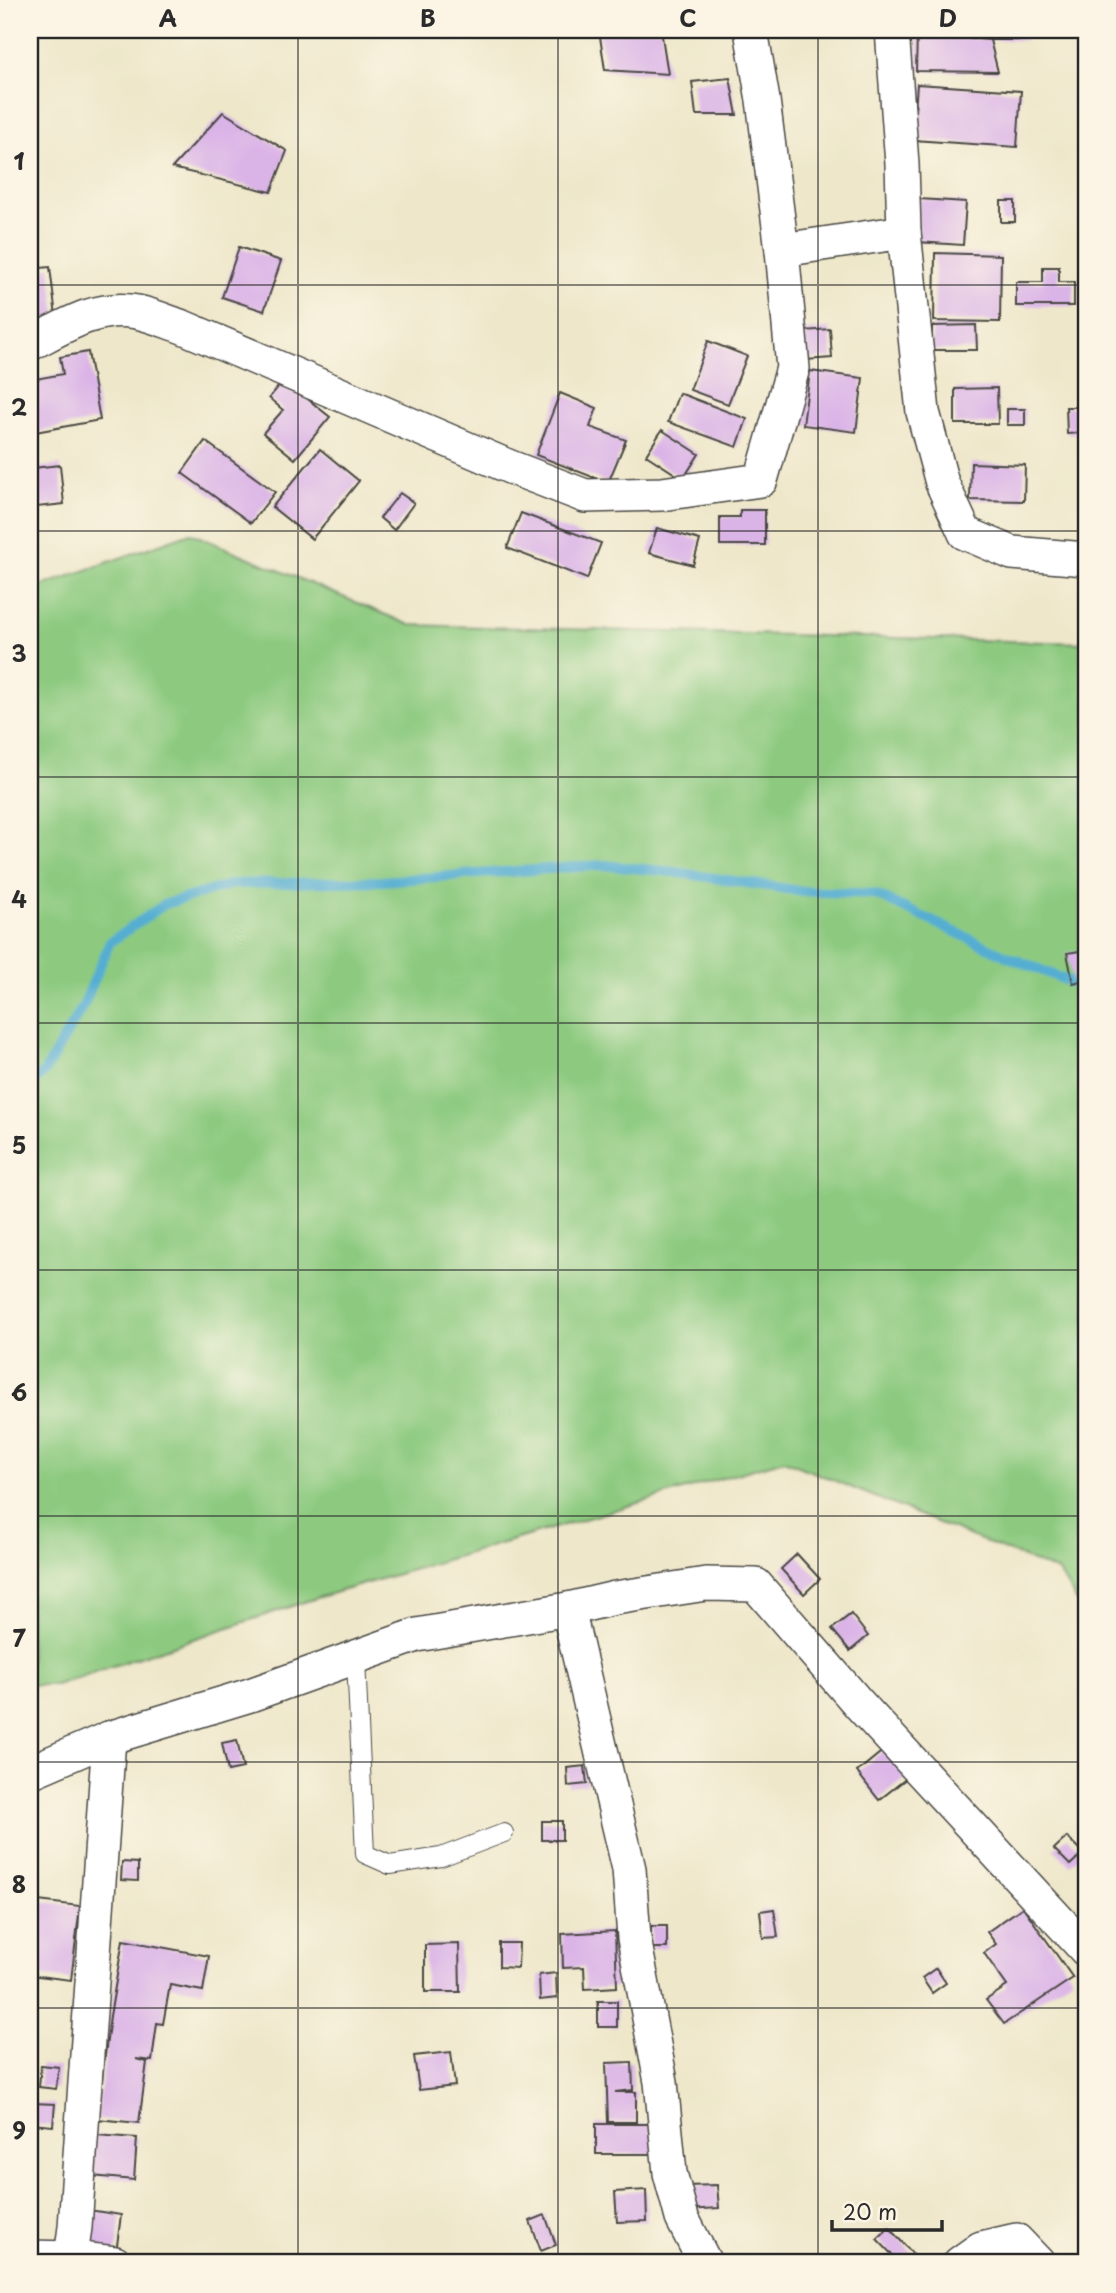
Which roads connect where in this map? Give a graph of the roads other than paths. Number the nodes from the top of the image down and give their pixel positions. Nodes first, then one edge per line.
1 (751, 30) edge
2 (892, 30) edge
3 (904, 232) junction
4 (782, 250) junction
5 (30, 344) edge
6 (1086, 559) edge
7 (568, 1609) junction
8 (356, 1658) junction
9 (109, 1738) junction
10 (30, 1772) edge
11 (504, 1833) dead end
12 (1086, 1950) edge
13 (30, 2257) edge
14 (71, 2258) junction
15 (115, 2263) edge
16 (705, 2263) edge
17 (960, 2263) edge
18 (1038, 2263) edge

1 - 4 street
2 - 3 street
3 - 4 street
3 - 6 street
4 - 5 street
7 - 8 street
7 - 12 street
7 - 16 street
8 - 9 street
8 - 11 lane
9 - 10 street
9 - 14 street
13 - 14 street
14 - 15 street
17 - 18 street

